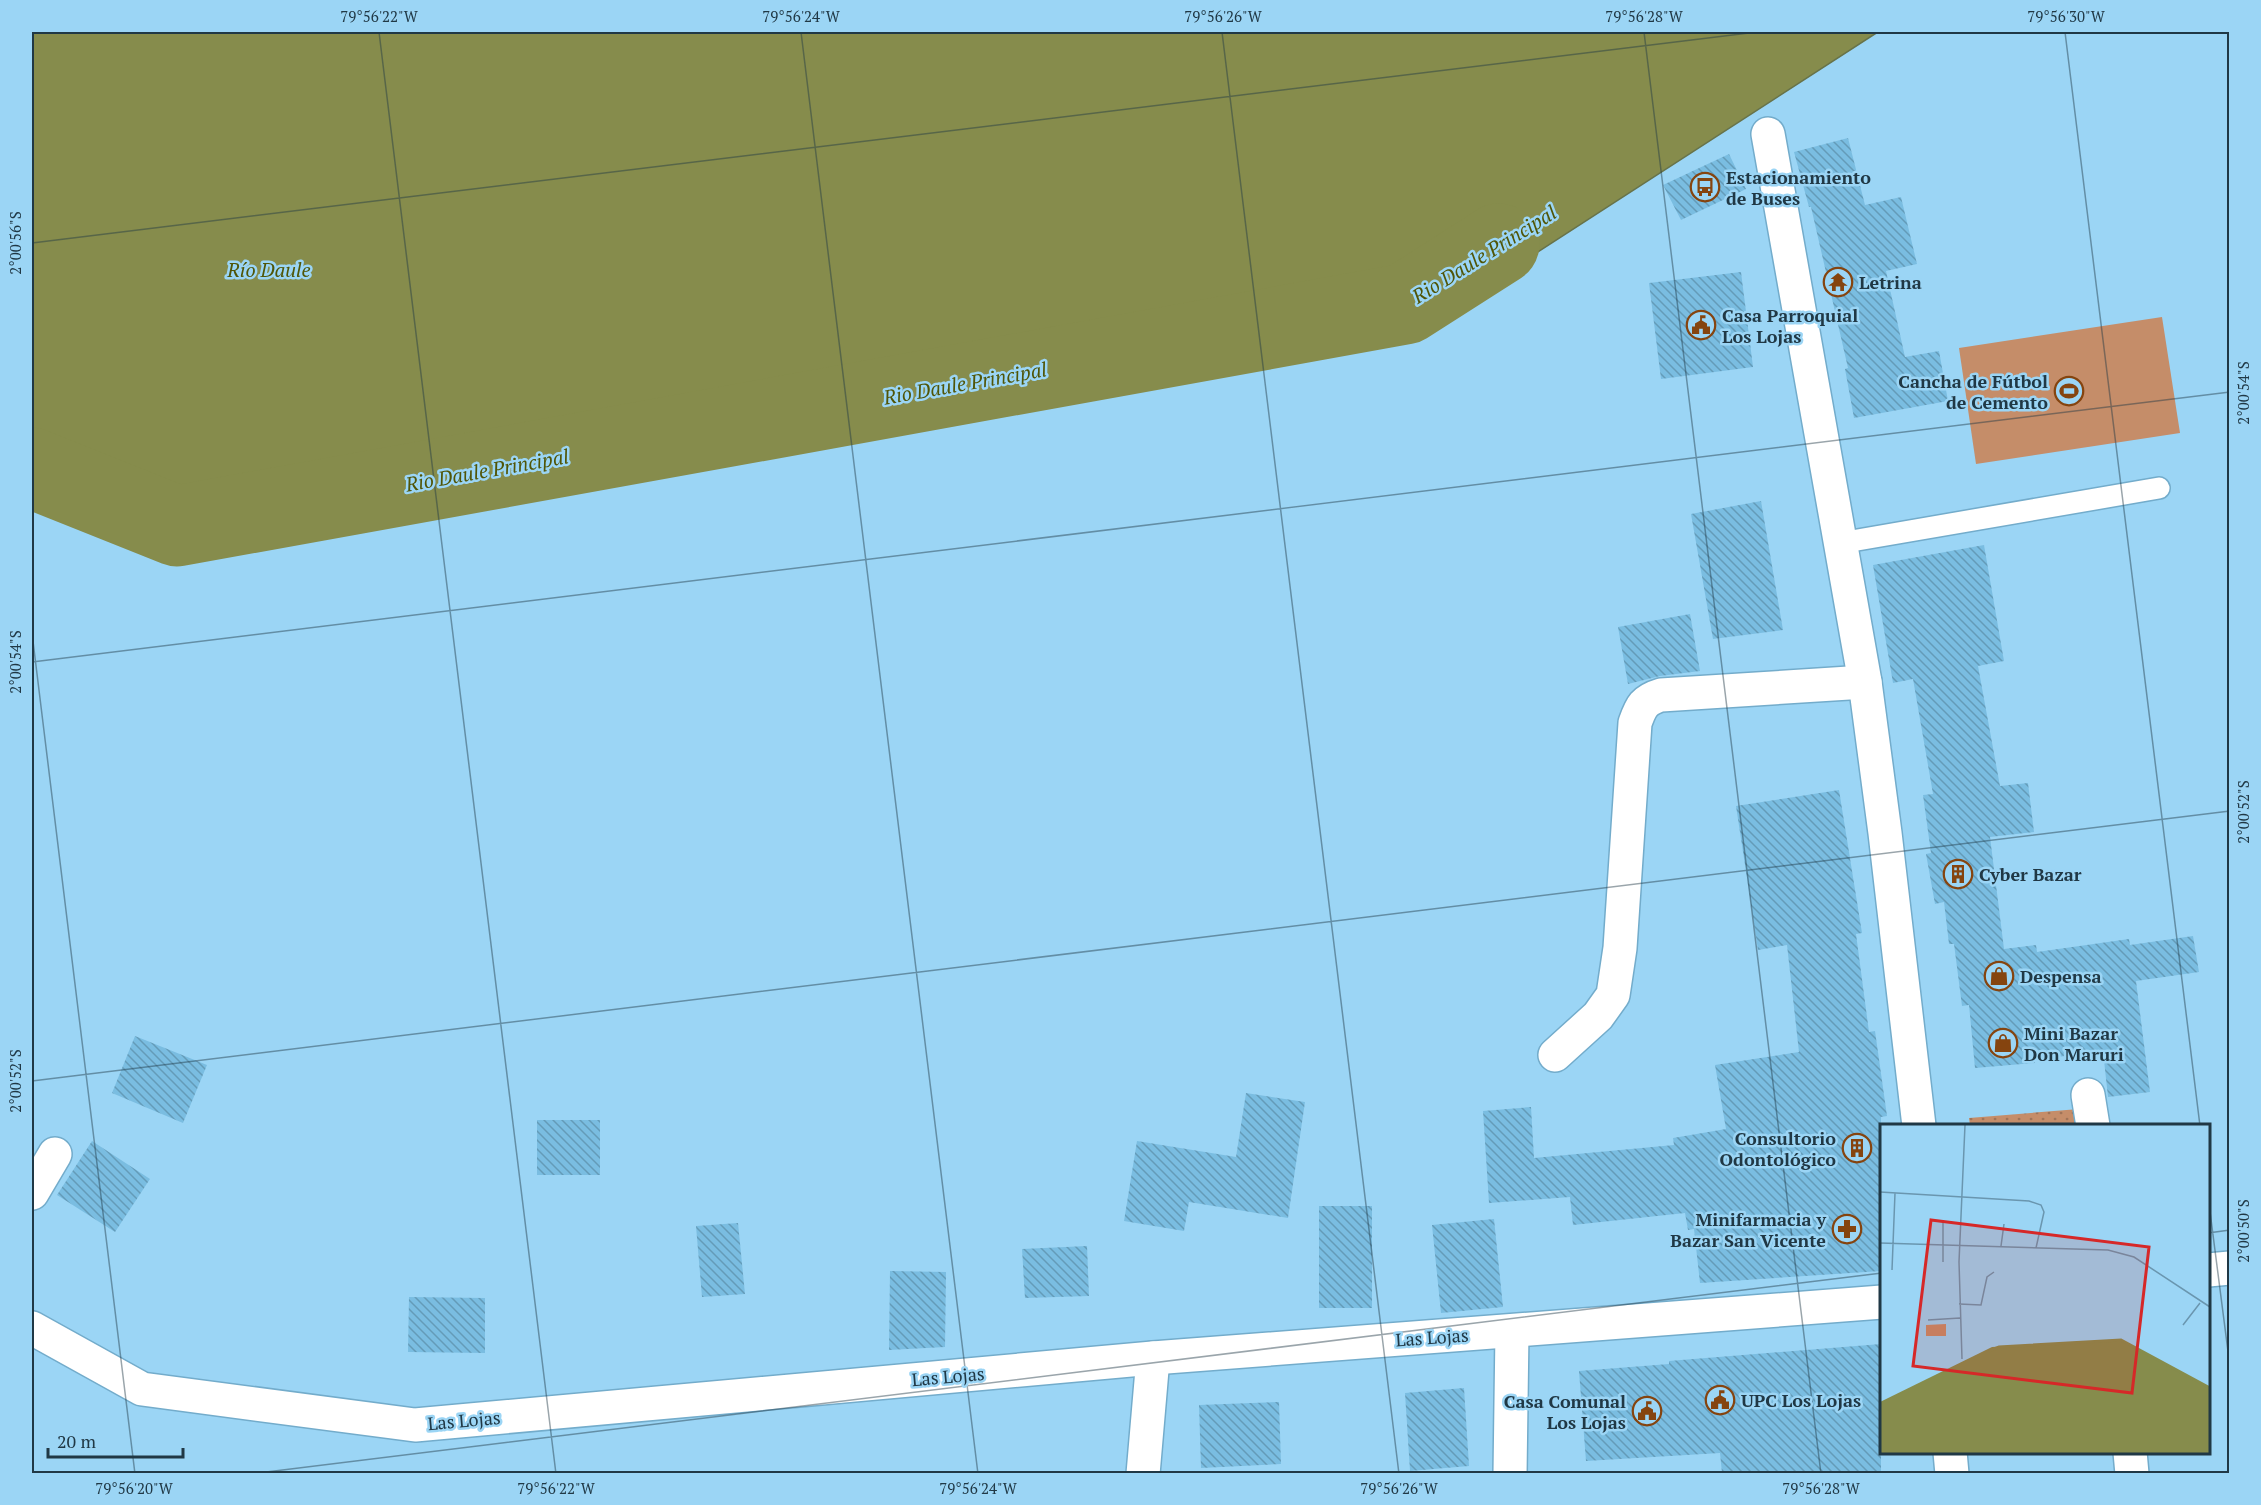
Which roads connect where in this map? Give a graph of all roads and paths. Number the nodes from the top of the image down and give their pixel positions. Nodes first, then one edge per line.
1 (1768, 134) dead end
2 (2159, 488) dead end
3 (1840, 543) junction
4 (1865, 682) junction
5 (1555, 1055) dead end
6 (1919, 1124) edge
7 (55, 1154) dead end
8 (32, 1193) edge
9 (2229, 1268) edge
10 (2210, 1270) edge
11 (1880, 1302) edge
12 (32, 1328) edge
13 (1512, 1330) junction
14 (1153, 1358) junction
15 (1950, 1454) edge
16 (2130, 1454) edge
17 (1143, 1473) edge
18 (1510, 1473) edge
19 (1952, 1473) edge
20 (2132, 1473) edge

1 - 3 street
2 - 3 lane
3 - 4 street
4 - 5 street
4 - 6 street
7 - 8 street
9 - 10 street
11 - 13 street, Las Lojas
12 - 14 street, Las Lojas
13 - 14 street, Las Lojas
13 - 18 street
14 - 17 street
15 - 19 street
16 - 20 street

